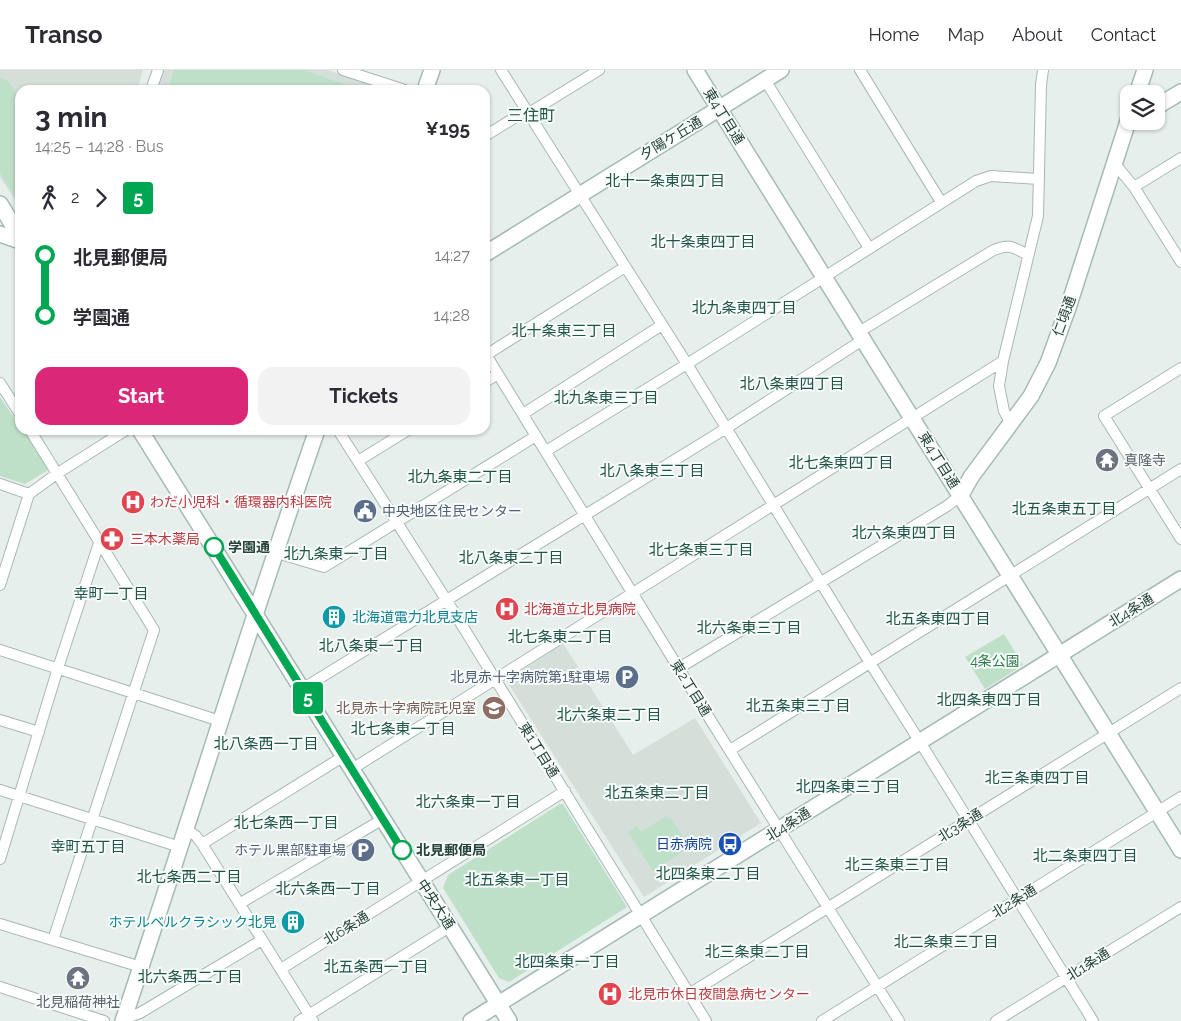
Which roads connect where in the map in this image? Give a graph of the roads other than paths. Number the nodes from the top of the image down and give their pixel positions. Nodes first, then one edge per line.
1 (158, 70) edge
2 (343, 70) edge
3 (432, 70) edge
4 (501, 70) edge
5 (598, 70) edge
6 (695, 70) edge
7 (781, 70) edge
8 (860, 70) edge
9 (1043, 70) edge
10 (1145, 70) edge
11 (765, 80) junction
12 (153, 85) edge
13 (390, 85) edge
14 (427, 85) edge
15 (1140, 85) edge
16 (1181, 92) edge
17 (1165, 102) edge
18 (719, 108) junction
19 (528, 112) junction
20 (1125, 130) edge
21 (490, 133) edge
22 (1181, 158) edge
23 (1115, 164) junction
24 (1039, 179) junction
25 (1134, 187) junction
26 (578, 194) junction
27 (941, 202) junction
28 (0, 204) edge
29 (15, 229) edge
30 (0, 234) edge
31 (15, 239) edge
32 (870, 248) junction
33 (490, 251) edge
34 (1028, 255) junction
35 (1181, 262) edge
36 (625, 267) junction
37 (825, 277) junction
38 (662, 325) junction
39 (861, 336) junction
40 (490, 351) edge
41 (1003, 361) junction
42 (490, 362) edge
43 (687, 364) junction
44 (1181, 368) edge
45 (498, 374) junction
46 (490, 379) edge
47 (0, 383) edge
48 (15, 406) edge
49 (523, 414) junction
50 (912, 418) junction
51 (1011, 424) junction
52 (725, 429) junction
53 (33, 435) edge
54 (118, 435) edge
55 (143, 435) edge
56 (315, 435) edge
57 (341, 435) edge
58 (400, 435) edge
59 (536, 436) junction
60 (546, 452) junction
61 (358, 461) junction
62 (1181, 469) edge
63 (58, 473) junction
64 (0, 484) edge
65 (1149, 489) junction
66 (29, 494) junction
67 (961, 495) junction
68 (773, 506) junction
69 (585, 515) junction
70 (396, 521) junction
71 (1181, 539) edge
72 (100, 543) junction
73 (274, 552) junction
74 (1010, 575) junction
75 (1181, 579) edge
76 (821, 583) junction
77 (0, 585) edge
78 (633, 593) junction
79 (447, 601) junction
80 (255, 613) junction
81 (0, 650) edge
82 (1059, 655) junction
83 (870, 663) junction
84 (58, 668) junction
85 (679, 668) junction
86 (495, 680) junction
87 (1181, 688) edge
88 (302, 689) junction
89 (134, 693) junction
90 (0, 720) edge
91 (220, 721) junction
92 (39, 732) junction
93 (1108, 732) junction
94 (920, 742) junction
95 (730, 750) junction
96 (348, 762) junction
97 (0, 790) edge
98 (565, 791) junction
99 (20, 796) junction
100 (1181, 797) edge
101 (1157, 812) junction
102 (383, 819) junction
103 (92, 820) junction
104 (968, 820) junction
105 (780, 828) junction
106 (186, 829) junction
107 (202, 844) junction
108 (180, 847) junction
109 (1181, 850) edge
110 (0, 857) edge
111 (421, 882) junction
112 (1017, 900) junction
113 (239, 904) junction
114 (830, 907) junction
115 (1181, 907) edge
116 (641, 914) junction
117 (0, 924) edge
118 (451, 926) junction
119 (52, 940) junction
120 (262, 940) junction
121 (140, 968) junction
122 (280, 969) junction
123 (1066, 978) junction
124 (0, 987) edge
125 (878, 987) junction
126 (689, 994) junction
127 (498, 1004) junction
128 (311, 1018) edge
129 (123, 1020) edge
130 (104, 1021) edge
131 (299, 1021) edge
132 (471, 1021) edge
133 (509, 1021) edge
134 (706, 1021) edge
135 (822, 1021) edge
136 (899, 1021) edge
137 (996, 1021) edge
138 (1093, 1021) edge

1 - 12 street
2 - 13 street
3 - 14 street
4 - 19 street
5 - 19 street
6 - 18 street, 東4丁目通
7 - 11 street, 夕陽ケ丘通
8 - 27 street
9 - 24 street
10 - 15 street
11 - 18 street, 夕陽ケ丘通
11 - 32 street
16 - 17 street
18 - 26 street, 夕陽ケ丘通
18 - 37 street, 東4丁目通
19 - 21 street
19 - 26 street
20 - 23 street, 仁頃通
22 - 25 street
23 - 25 street
23 - 51 street, 仁頃通
24 - 27 street
24 - 34 street
25 - 35 street
26 - 33 street, 夕陽ケ丘通
26 - 36 street
27 - 32 street
28 - 29 street
30 - 31 street
32 - 37 street
34 - 39 street
34 - 41 street
36 - 38 street
36 - 40 street
37 - 39 street, 東4丁目通
37 - 43 street
38 - 43 street
38 - 49 street
39 - 50 street, 東4丁目通
39 - 52 street
41 - 50 street
41 - 51 street
42 - 45 street, 東2丁目通
43 - 52 street
43 - 60 street
44 - 65 street
45 - 46 street
45 - 49 street, 東2丁目通
47 - 48 street
49 - 59 street, 東2丁目通
50 - 67 street, 東4丁目通
50 - 68 street
51 - 67 street, 仁頃通
52 - 68 street
52 - 69 street
53 - 63 street
54 - 63 street
55 - 80 street, 中央大通
56 - 73 street
57 - 61 street, 東1丁目通
58 - 61 street
59 - 60 street, 東2丁目通
59 - 70 street
60 - 69 street, 東2丁目通
61 - 70 street, 東1丁目通
62 - 65 street
63 - 66 street
63 - 72 street
64 - 66 street
65 - 71 street
65 - 74 street
66 - 77 street
67 - 74 street, 東4丁目通
67 - 76 street
68 - 76 street
68 - 78 street
69 - 78 street, 東2丁目通
69 - 79 street
70 - 73 street
70 - 79 street, 東1丁目通
72 - 84 street
72 - 89 street
73 - 80 street
74 - 82 street, 東4丁目通
74 - 83 street
75 - 82 street, 北4条通
76 - 83 street
76 - 85 street
78 - 85 street, 東2丁目通
78 - 86 street
79 - 86 street, 東1丁目通
79 - 88 street
80 - 88 street, 中央大通
80 - 91 street
81 - 84 street
82 - 93 street, 東4丁目通
82 - 94 street, 北4条通
83 - 94 street
83 - 95 street
84 - 89 street
84 - 92 street
85 - 95 street, 東2丁目通
86 - 96 street
86 - 98 street, 東1丁目通
87 - 93 street, 北3条通
88 - 96 street, 中央大通
89 - 91 street
89 - 103 street
90 - 92 street
91 - 106 street
92 - 99 street
93 - 101 street, 東4丁目通
93 - 104 street, 北3条通
94 - 104 street
94 - 105 street, 北4条通
95 - 105 street, 東2丁目通
96 - 102 street, 中央大通
96 - 107 street
97 - 99 street
98 - 111 street, 北6条通
98 - 116 street, 東1丁目通
99 - 103 street
99 - 110 street
100 - 101 street, 北2条通
101 - 109 street, 東4丁目通
101 - 112 street, 北2条通
102 - 111 street, 中央大通
102 - 113 street
103 - 108 street
103 - 119 street
104 - 112 street
104 - 114 street, 北3条通
105 - 114 street, 東2丁目通
105 - 116 street, 北4条通
106 - 107 street
106 - 108 street
107 - 113 street
108 - 121 street
111 - 118 street, 中央大通
111 - 122 street, 北6条通
112 - 123 street
112 - 125 street, 北2条通
113 - 120 street
114 - 125 street, 東2丁目通
114 - 126 street, 北3条通
115 - 123 street, 北1条通
116 - 126 street, 東1丁目通
116 - 127 street, 北4条通
117 - 119 street
118 - 127 street, 中央大通
118 - 128 street
119 - 121 street
120 - 122 street
120 - 129 street
121 - 129 street
122 - 128 street
123 - 137 street, 北1条通
123 - 138 street
124 - 130 street
125 - 135 street, 北2条通
125 - 136 street, 東2丁目通
126 - 134 street, 東1丁目通
127 - 132 street, 北4条通
127 - 133 street, 中央大通
128 - 131 street

